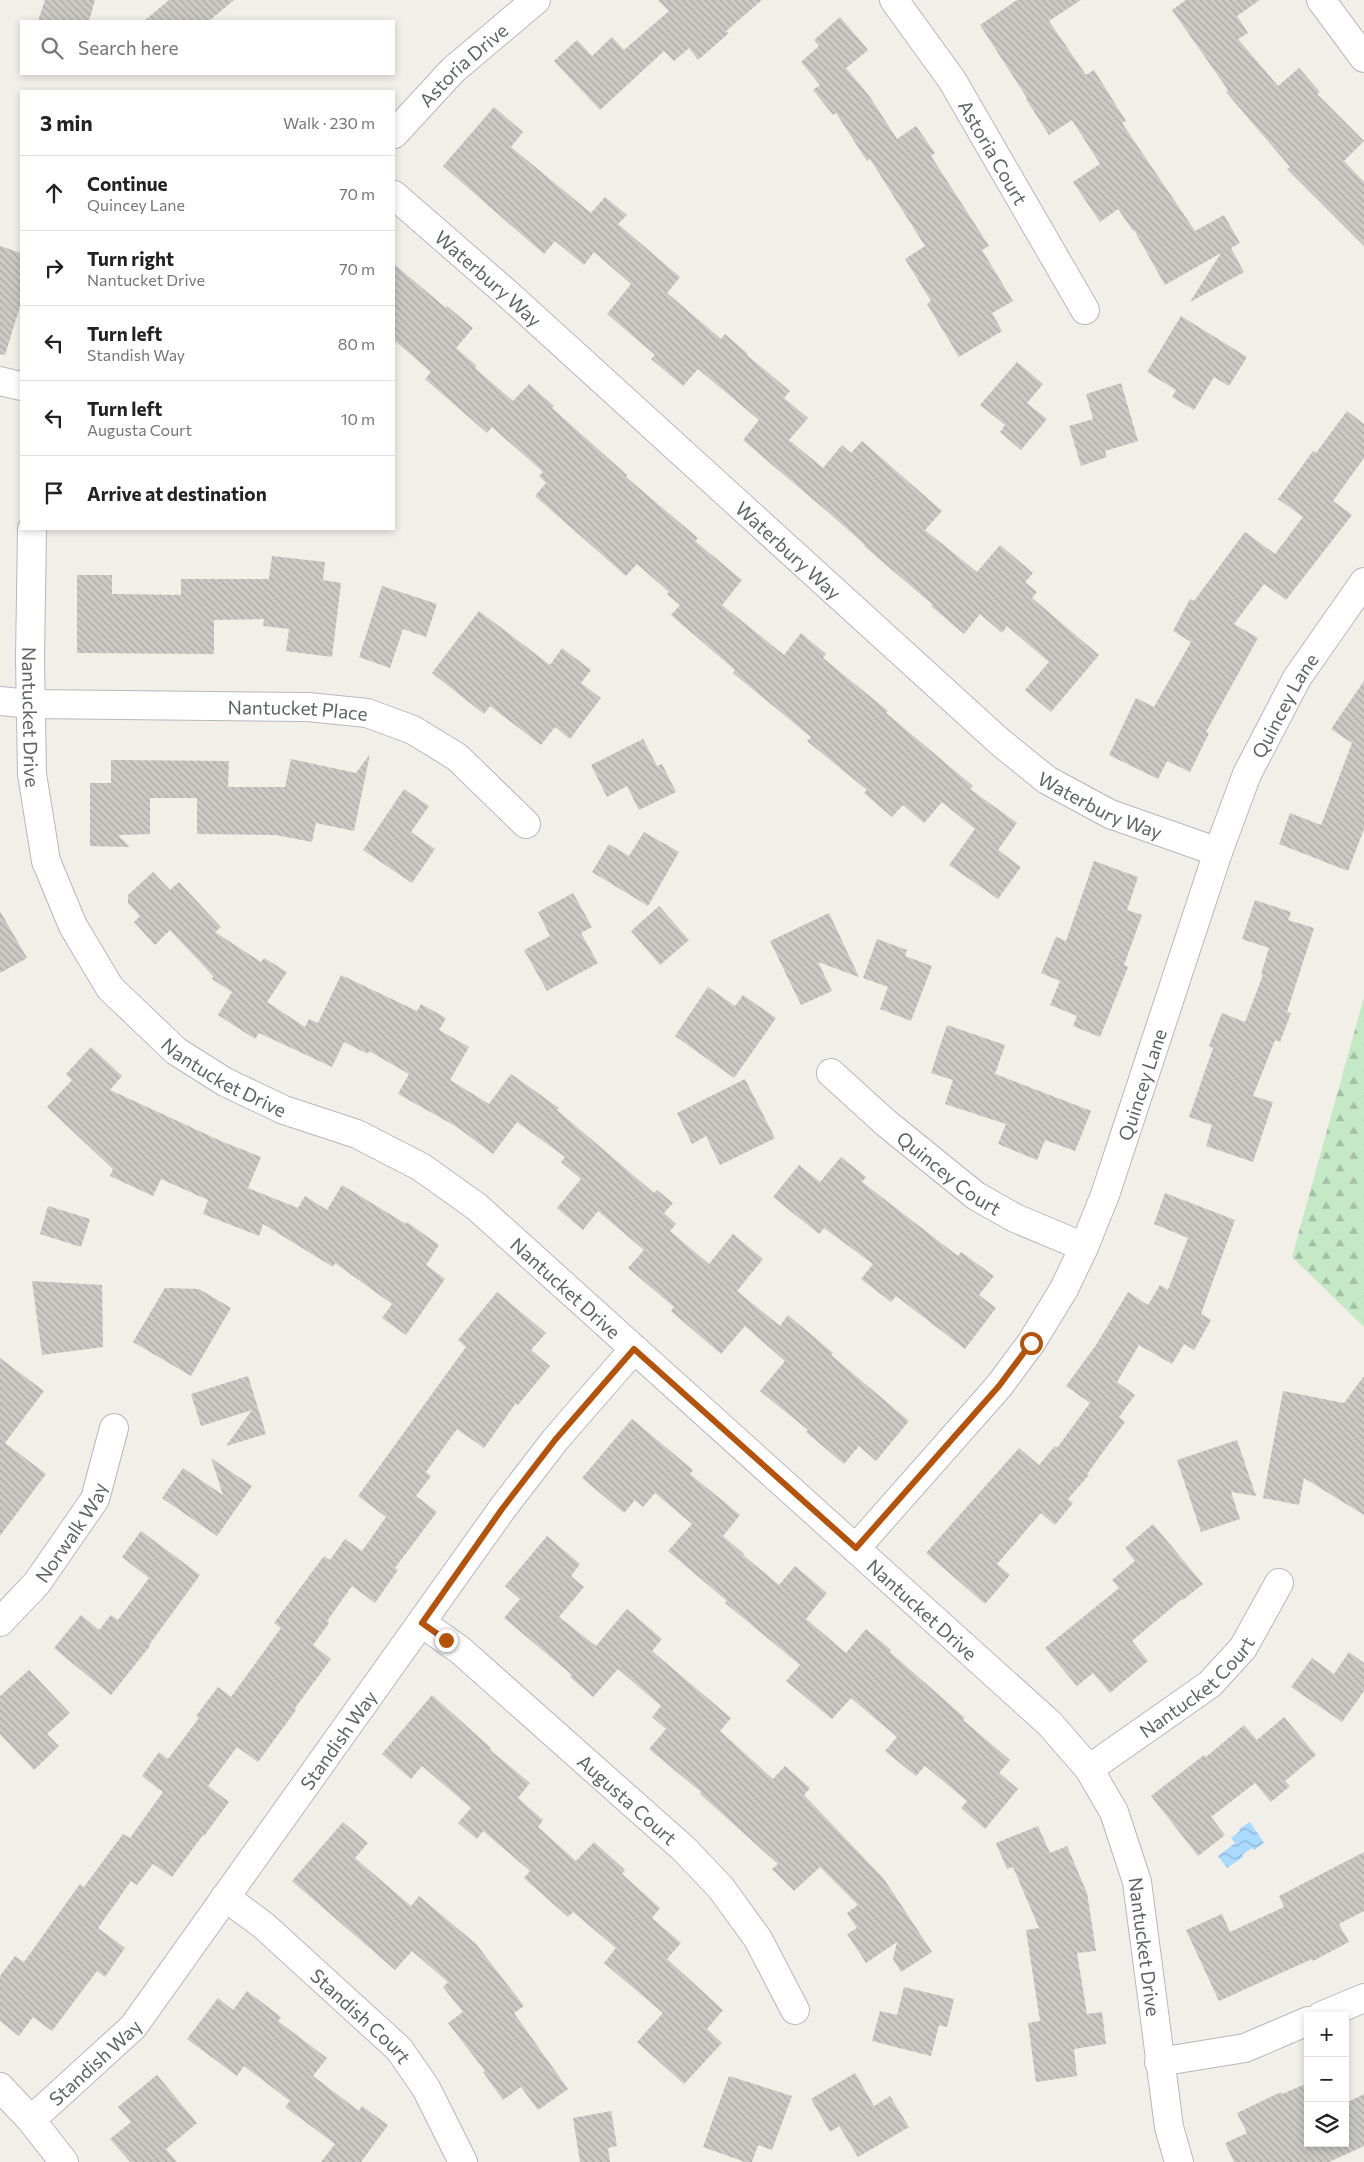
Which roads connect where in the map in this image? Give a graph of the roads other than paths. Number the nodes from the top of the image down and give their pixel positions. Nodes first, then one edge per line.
1 (536, 0) edge
2 (894, 0) edge
3 (1321, 0) edge
4 (1364, 58) edge
5 (395, 133) edge
6 (395, 196) edge
7 (1085, 310) dead end
8 (0, 381) edge
9 (20, 386) edge
10 (32, 530) edge
11 (1364, 582) edge
12 (0, 701) edge
13 (30, 704) junction
14 (526, 824) dead end
15 (1218, 852) junction
16 (831, 1073) dead end
17 (1084, 1248) junction
18 (634, 1349) junction
19 (114, 1428) dead end
20 (856, 1548) junction
21 (1280, 1583) dead end
22 (0, 1622) edge
23 (422, 1623) junction
24 (1089, 1769) junction
25 (225, 1897) junction
26 (1364, 1998) edge
27 (795, 2010) dead end
28 (1331, 2012) edge
29 (1304, 2024) edge
30 (1160, 2062) junction
31 (0, 2087) edge
32 (31, 2120) junction
33 (64, 2162) edge
34 (463, 2162) edge
35 (1179, 2162) edge

1 - 5 street, Astoria Drive
2 - 7 street, Astoria Court
3 - 4 street
6 - 15 street, Waterbury Way
8 - 9 street
10 - 13 street, Nantucket Drive
11 - 15 street, Quincey Lane
12 - 13 street, Nantucket Place
13 - 14 street, Nantucket Place
13 - 18 street, Nantucket Drive
15 - 17 street, Quincey Lane
16 - 17 street, Quincey Court
17 - 20 street, Quincey Lane
18 - 20 street, Nantucket Drive
18 - 23 street, Standish Way
19 - 22 street, Norwalk Way
20 - 24 street, Nantucket Drive
21 - 24 street, Nantucket Court
23 - 25 street, Standish Way
23 - 27 street, Augusta Court
24 - 30 street, Nantucket Drive
25 - 32 street, Standish Way
25 - 34 street, Standish Court
26 - 28 street
29 - 30 street
30 - 35 street, Nantucket Drive
31 - 32 street
32 - 33 street

